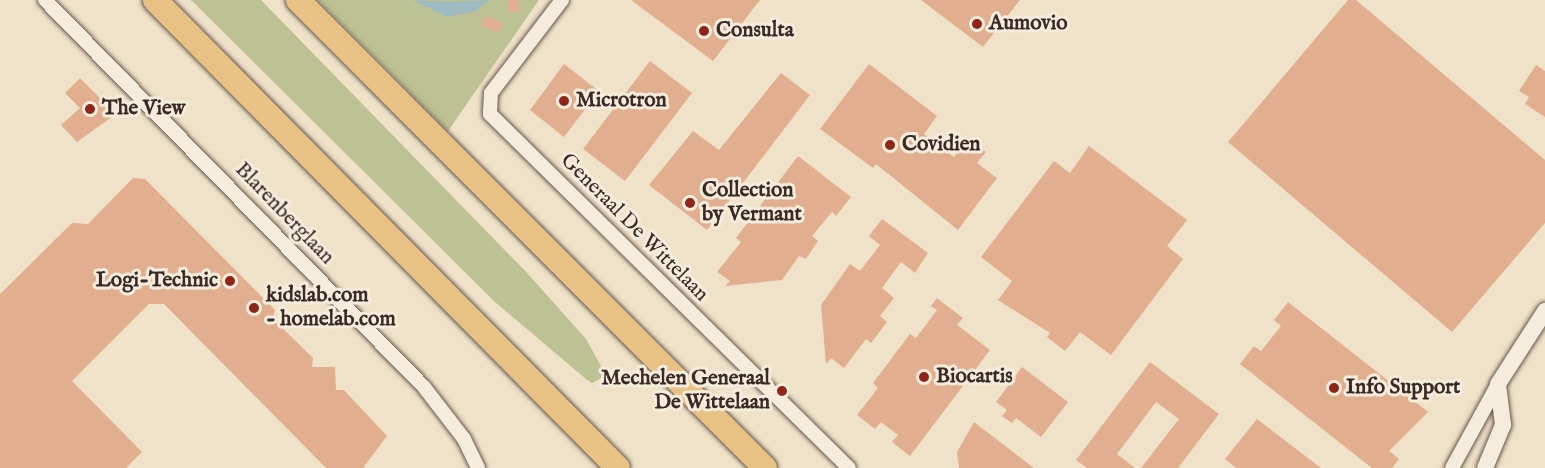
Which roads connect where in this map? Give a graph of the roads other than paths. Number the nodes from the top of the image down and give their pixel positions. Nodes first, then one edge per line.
1 (45, 0) edge
2 (155, 0) edge
3 (298, 0) edge
4 (562, 0) edge
5 (1545, 311) edge
6 (1498, 384) junction
7 (478, 468) edge
8 (618, 468) edge
9 (765, 468) edge
10 (849, 468) edge
11 (1452, 468) edge
12 (1485, 468) edge

1 - 7 street, Blarenberglaan
2 - 8 highway
3 - 9 highway
4 - 10 street, Generaal De Wittelaan
5 - 6 street
6 - 11 street
6 - 12 street

